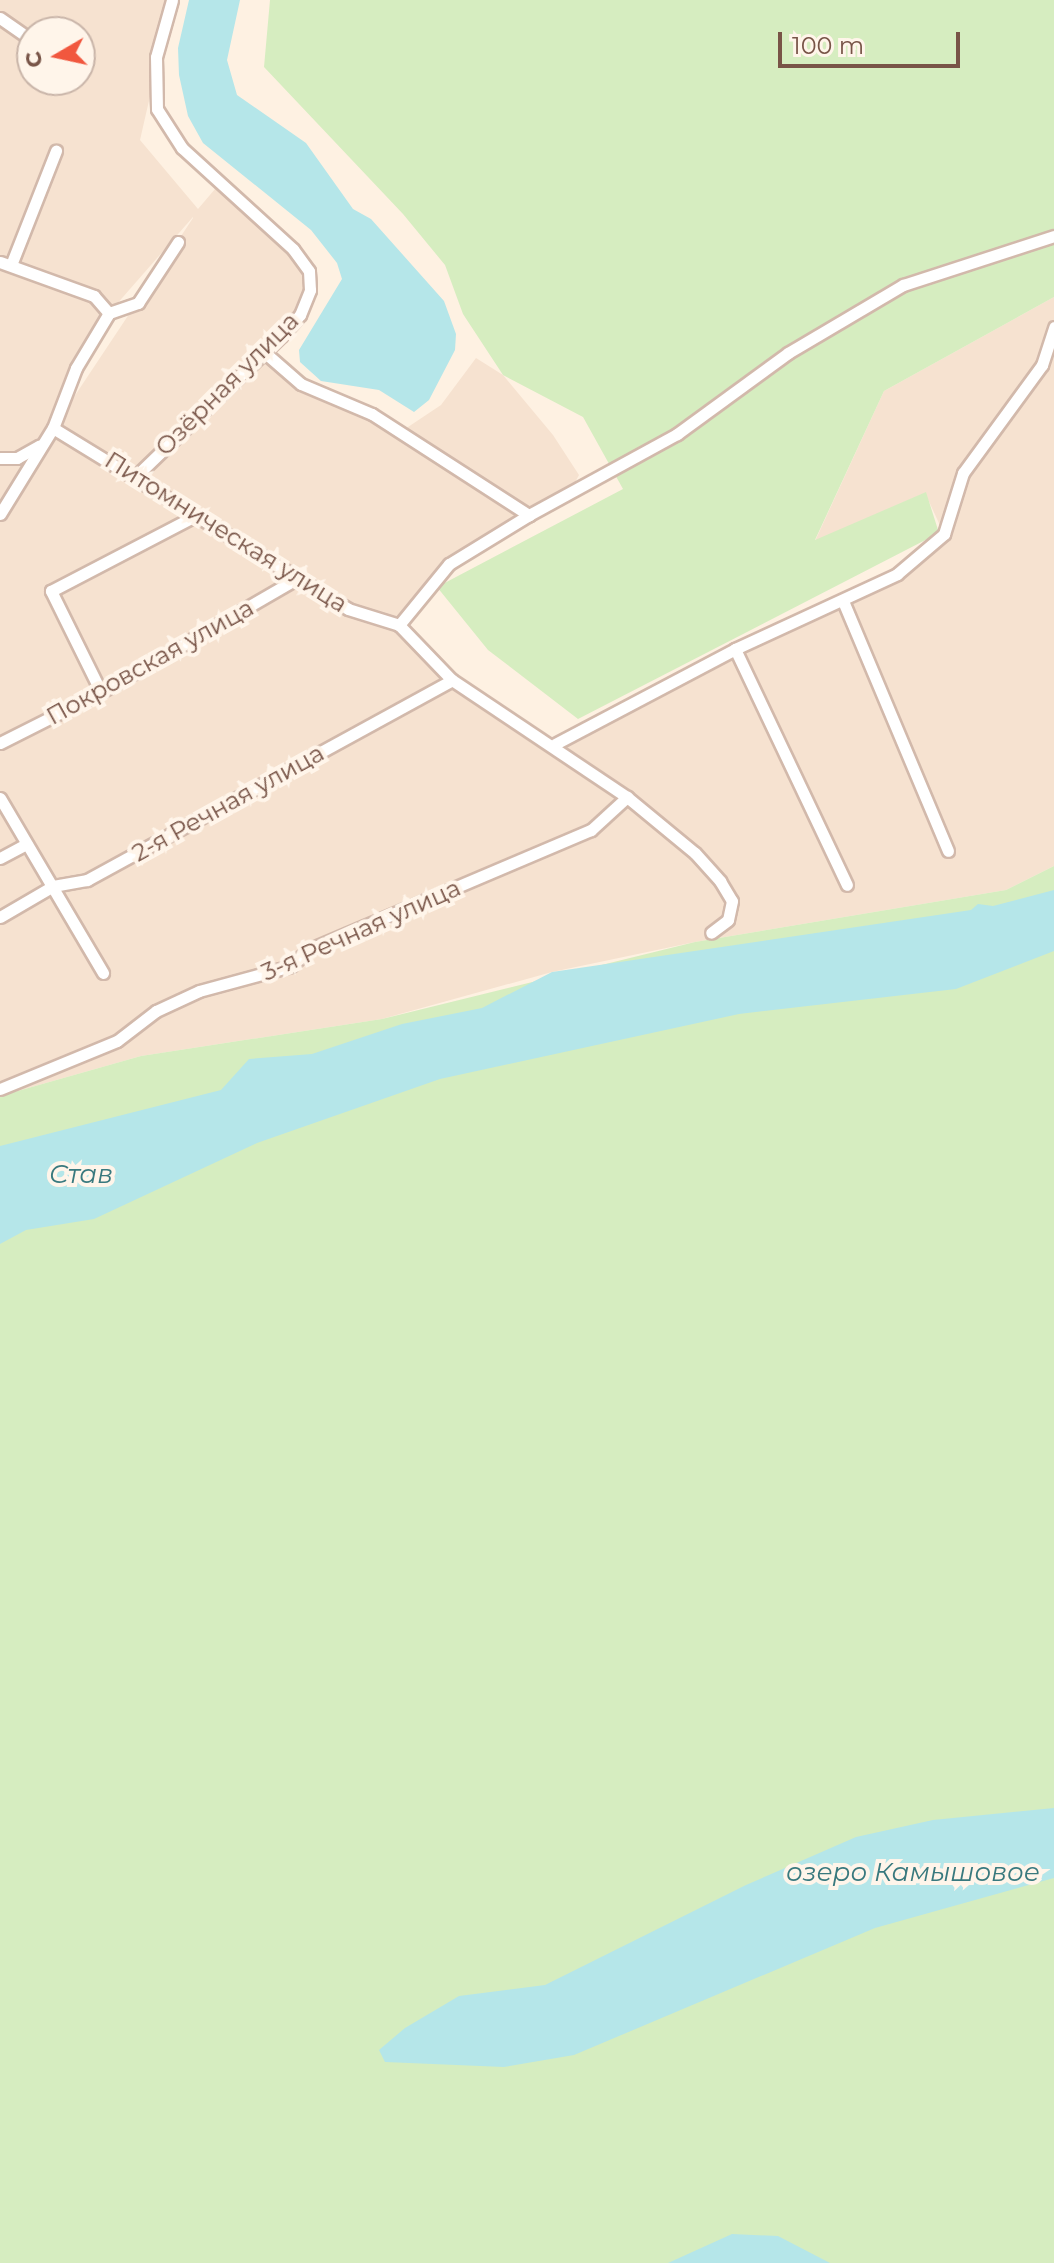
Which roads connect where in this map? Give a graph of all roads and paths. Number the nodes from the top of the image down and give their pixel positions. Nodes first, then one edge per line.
1 (172, 0) edge
2 (56, 151) dead end
3 (1054, 236) edge
4 (178, 242) dead end
5 (6, 264) edge
6 (109, 313) junction
7 (1054, 327) edge
8 (263, 351) junction
9 (53, 428) junction
10 (40, 444) junction
11 (0, 458) edge
12 (136, 476) junction
13 (0, 514) edge
14 (529, 515) junction
15 (195, 516) junction
16 (298, 578) junction
17 (843, 601) junction
18 (399, 625) junction
19 (735, 649) junction
20 (452, 680) junction
21 (101, 692) junction
22 (0, 743) edge
23 (555, 744) junction
24 (627, 797) junction
25 (0, 798) edge
26 (26, 844) junction
27 (948, 851) dead end
28 (0, 858) edge
29 (847, 885) dead end
30 (53, 886) junction
31 (0, 917) edge
32 (711, 933) dead end
33 (103, 973) dead end
34 (0, 1089) edge

1 - 8 street, Озёрная улица
2 - 5 street
3 - 14 street
4 - 6 street
5 - 6 street
6 - 9 street
7 - 17 street
8 - 12 street, Озёрная улица
8 - 14 street
9 - 10 street
9 - 12 street, Питомническая улица
10 - 11 street
10 - 13 street
12 - 15 street, Питомническая улица
14 - 18 street
15 - 16 street, Питомническая улица
15 - 21 street
16 - 18 street, Питомническая улица
16 - 21 street, Покровская улица
17 - 19 street
17 - 27 street
18 - 20 street, Питомническая улица
19 - 23 street
19 - 29 street
20 - 23 street, Питомническая улица
20 - 30 street, 2-я Речная улица
21 - 22 street, Покровская улица
23 - 24 street, Питомническая улица
24 - 32 street, Питомническая улица
24 - 34 street, 3-я Речная улица
25 - 26 street
26 - 28 street
26 - 30 street
30 - 31 street, 2-я Речная улица
30 - 33 street

